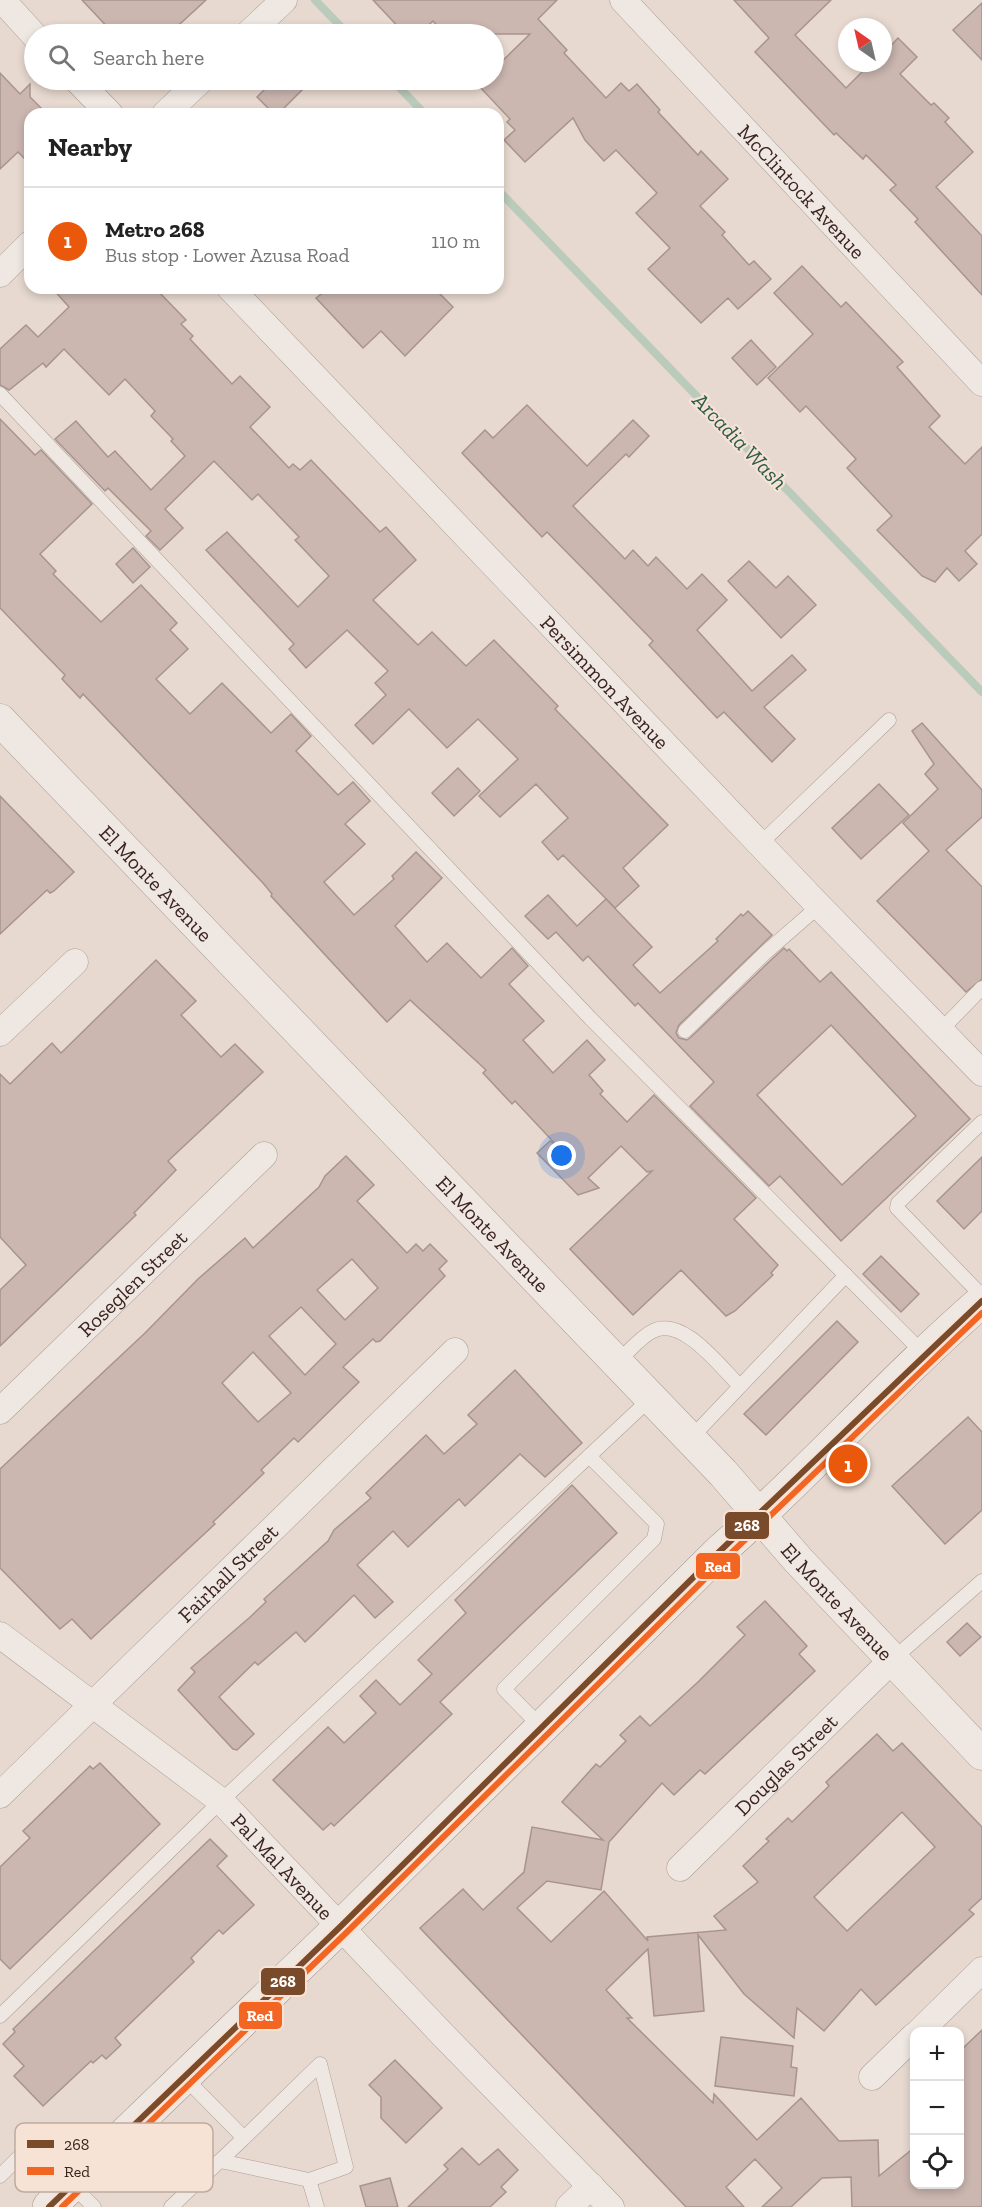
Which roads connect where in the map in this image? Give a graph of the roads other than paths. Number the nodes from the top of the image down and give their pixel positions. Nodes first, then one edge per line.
1 (2, 0) edge
2 (622, 0) edge
3 (282, 2) edge
4 (25, 24) edge
5 (259, 24) edge
6 (87, 90) edge
7 (190, 90) edge
8 (104, 108) edge
9 (171, 108) edge
10 (24, 250) edge
11 (0, 274) edge
12 (236, 294) edge
13 (982, 383) edge
14 (0, 394) edge
15 (0, 720) edge
16 (889, 720) dead end
17 (760, 844) junction
18 (819, 906) junction
19 (75, 962) dead end
20 (982, 988) edge
21 (941, 1030) junction
22 (685, 1031) dead end
23 (0, 1033) edge
24 (982, 1073) edge
25 (982, 1122) edge
26 (264, 1155) dead end
27 (846, 1275) junction
28 (982, 1296) edge
29 (982, 1301) edge
30 (455, 1351) dead end
31 (924, 1354) junction
32 (617, 1362) junction
33 (739, 1386) junction
34 (651, 1397) junction
35 (0, 1411) edge
36 (690, 1439) junction
37 (589, 1456) junction
38 (760, 1515) junction
39 (982, 1581) edge
40 (0, 1635) edge
41 (892, 1660) junction
42 (92, 1704) junction
43 (542, 1727) junction
44 (982, 1754) edge
45 (0, 1795) edge
46 (221, 1801) junction
47 (680, 1868) dead end
48 (341, 1926) junction
49 (982, 1970) edge
50 (0, 2016) edge
51 (923, 2027) edge
52 (910, 2041) edge
53 (872, 2076) dead end
54 (184, 2077) junction
55 (142, 2123) edge
56 (244, 2138) junction
57 (15, 2156) edge
58 (15, 2161) edge
59 (220, 2161) junction
60 (0, 2163) edge
61 (213, 2168) edge
62 (0, 2176) edge
63 (309, 2180) junction
64 (591, 2186) junction
65 (187, 2192) edge
66 (171, 2207) edge
67 (317, 2207) edge
68 (569, 2207) edge
69 (611, 2207) edge

1 - 4 street
2 - 13 street, McClintock Avenue
3 - 5 street
6 - 8 street
7 - 9 street
10 - 11 street
12 - 17 street, Persimmon Avenue
14 - 27 lane
15 - 32 street, El Monte Avenue
16 - 17 lane
17 - 18 street, Persimmon Avenue
18 - 21 street, Persimmon Avenue
18 - 22 lane
19 - 23 street
20 - 21 lane
21 - 24 street, Persimmon Avenue
25 - 28 lane
26 - 35 street, Roseglen Street
27 - 31 lane
27 - 33 lane
29 - 31 main road
30 - 42 street, Fairhall Street
31 - 38 main road
32 - 33 lane
32 - 34 street, El Monte Avenue
33 - 36 lane
34 - 36 street, El Monte Avenue
34 - 37 lane
36 - 38 street, El Monte Avenue
37 - 43 lane
37 - 46 lane
38 - 41 street, El Monte Avenue
38 - 43 main road
39 - 41 lane
40 - 42 street, Pal Mal Avenue
41 - 44 street, El Monte Avenue
41 - 47 street, Douglas Street
42 - 45 street, Fairhall Street
42 - 46 street, Pal Mal Avenue
43 - 48 main road
46 - 48 street, Pal Mal Avenue
46 - 50 lane
48 - 54 main road
48 - 64 street, Pal Mal Avenue
49 - 51 street
52 - 53 street
54 - 55 main road
54 - 56 lane
56 - 59 lane
56 - 63 lane
57 - 60 lane
58 - 62 lane
59 - 61 lane
59 - 63 lane
63 - 67 lane
64 - 68 street
64 - 69 street, Pal Mal Avenue
65 - 66 lane

